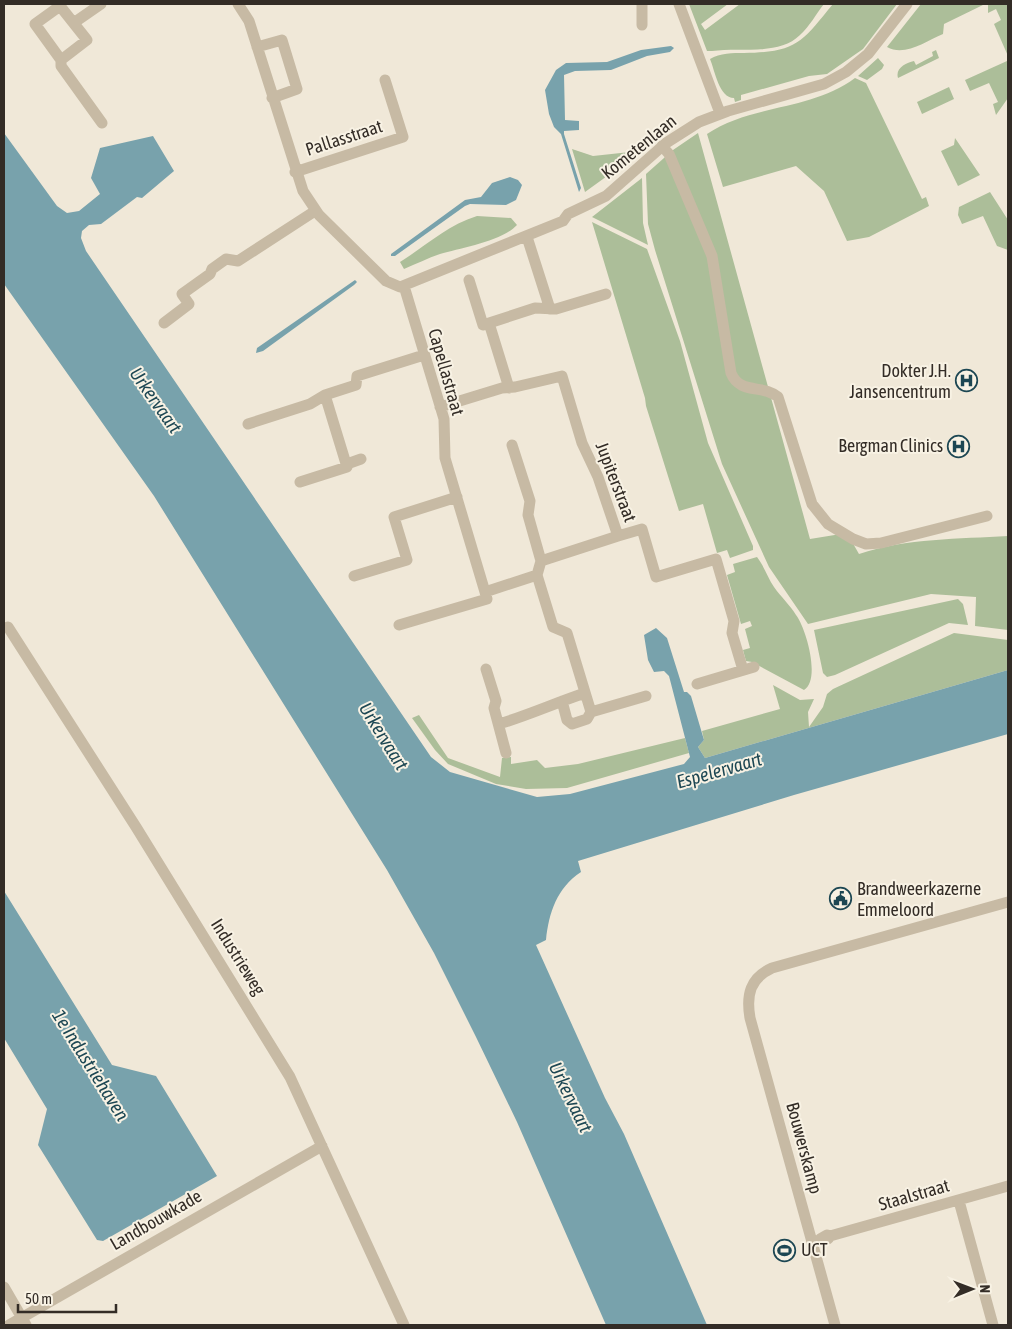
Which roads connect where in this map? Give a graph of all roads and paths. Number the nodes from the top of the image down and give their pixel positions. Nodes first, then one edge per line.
1 (101, 4) edge
2 (238, 4) edge
3 (642, 4) edge
4 (679, 4) edge
5 (907, 4) edge
6 (75, 22) junction
7 (642, 25) dead end
8 (257, 47) junction
9 (61, 60) junction
10 (385, 80) dead end
11 (272, 98) junction
12 (720, 114) junction
13 (102, 124) dead end
14 (662, 146) junction
15 (295, 172) junction
16 (315, 211) junction
17 (527, 237) junction
18 (469, 280) dead end
19 (404, 286) junction
20 (606, 294) dead end
21 (550, 309) junction
22 (164, 323) dead end
23 (489, 323) junction
24 (424, 356) junction
25 (509, 388) junction
26 (325, 395) junction
27 (440, 407) junction
28 (248, 424) dead end
29 (512, 445) dead end
30 (361, 459) dead end
31 (346, 464) junction
32 (300, 482) dead end
33 (457, 497) junction
34 (987, 516) dead end
35 (618, 536) junction
36 (541, 561) junction
37 (537, 575) junction
38 (354, 576) dead end
39 (485, 592) junction
40 (400, 625) dead end
41 (8, 626) dead end
42 (486, 669) dead end
43 (698, 684) dead end
44 (585, 693) junction
45 (646, 696) dead end
46 (562, 701) junction
47 (591, 712) junction
48 (499, 724) junction
49 (506, 753) dead end
50 (1008, 902) edge
51 (322, 1146) junction
52 (1008, 1186) edge
53 (960, 1201) junction
54 (820, 1239) junction
55 (4, 1287) edge
56 (24, 1321) edge
57 (9, 1325) edge
58 (404, 1325) edge
59 (835, 1325) edge
60 (993, 1325) edge

1 - 6 street
2 - 8 street, Pallasstraat
3 - 7 street
4 - 12 street
5 - 12 street, Kometenlaan
6 - 9 street
6 - 9 street
8 - 11 street, Pallasstraat
8 - 11 street
9 - 13 street
10 - 15 street, Pallasstraat
11 - 15 street, Pallasstraat
12 - 14 street, Kometenlaan
14 - 17 street, Kometenlaan
14 - 34 street
15 - 16 street, Pallasstraat
16 - 19 street, Pallasstraat
16 - 22 street
17 - 19 street, Kometenlaan
17 - 21 street
18 - 23 street
19 - 24 street, Capellastraat
20 - 21 street
21 - 23 street
23 - 25 street
24 - 26 street
24 - 27 street, Capellastraat
25 - 27 street, Jupiterstraat
25 - 35 street, Jupiterstraat
26 - 28 street
26 - 31 street
27 - 33 street, Capellastraat
29 - 36 street
30 - 31 street
31 - 32 street
33 - 38 street
33 - 39 street, Capellastraat
35 - 36 street
35 - 43 street, Jupiterstraat
36 - 37 street
37 - 39 street
37 - 44 street
39 - 40 street
41 - 51 street, Industrieweg
42 - 48 street
44 - 46 street
44 - 47 street
45 - 47 street
46 - 47 street
46 - 48 street
48 - 49 street
50 - 54 street, Bouwerskamp
51 - 56 street, Landbouwkade
51 - 58 street, Industrieweg
52 - 53 street, Staalstraat
53 - 54 street, Staalstraat
53 - 60 street
54 - 59 street, Bouwerskamp
55 - 56 street
56 - 57 street, Landbouwkade

